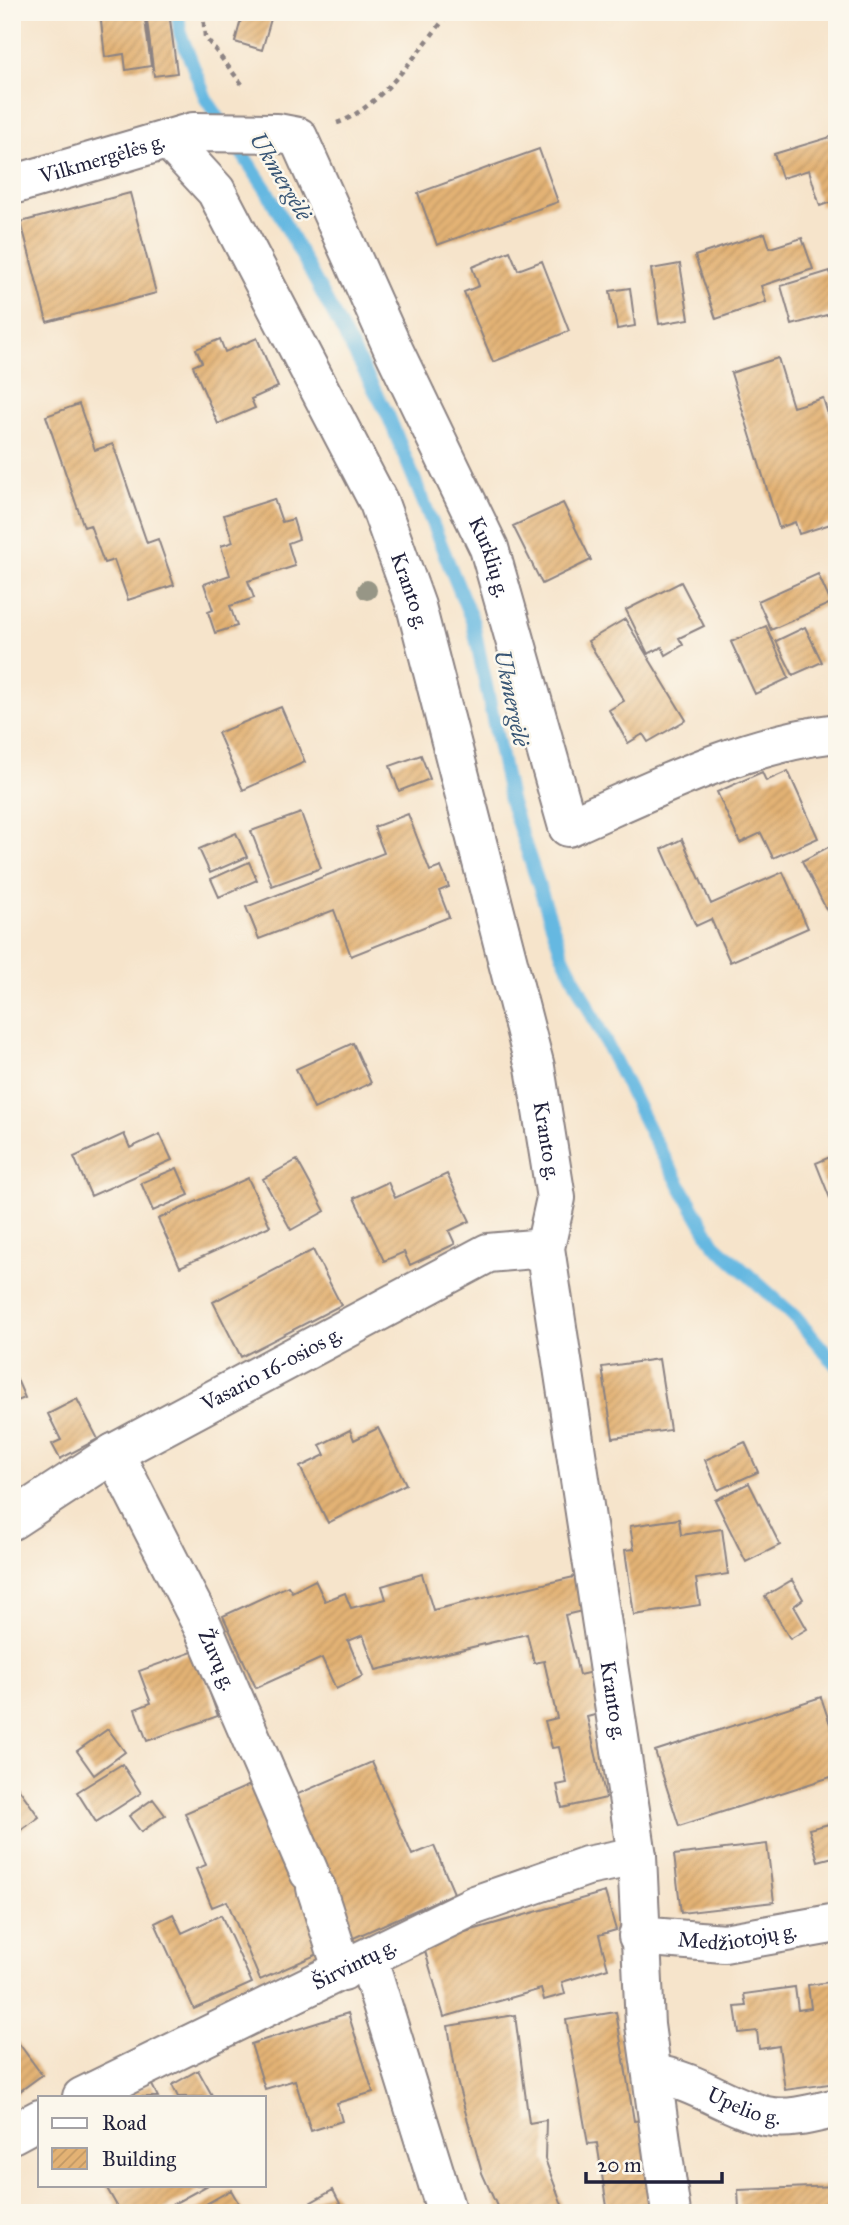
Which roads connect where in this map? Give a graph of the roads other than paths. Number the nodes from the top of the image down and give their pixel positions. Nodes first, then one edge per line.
1 (180, 136) junction
2 (12, 184) edge
3 (837, 733) edge
4 (545, 1248) junction
5 (114, 1453) junction
6 (12, 1520) edge
7 (637, 1856) junction
8 (837, 1923) edge
9 (638, 1936) junction
10 (356, 1965) junction
11 (654, 2074) junction
12 (84, 2096) edge
13 (837, 2108) edge
14 (38, 2120) edge
15 (12, 2134) edge
16 (447, 2213) edge
17 (671, 2213) edge

1 - 2 street, Vilkmergėlės g.
1 - 3 street, Kurklių g.
1 - 4 street, Kranto g.
4 - 5 street, Vasario 16-osios g.
4 - 7 street, Kranto g.
5 - 6 street, Vasario 16-osios g.
5 - 10 street, Žuvų g.
7 - 9 street, Kranto g.
7 - 10 street, Širvintų g.
8 - 9 street, Medžiotojų g.
9 - 11 street, Kranto g.
10 - 12 street, Širvintų g.
10 - 16 street, Žuvų g.
11 - 13 street, Upelio g.
11 - 17 street, Kranto g.
14 - 15 street

